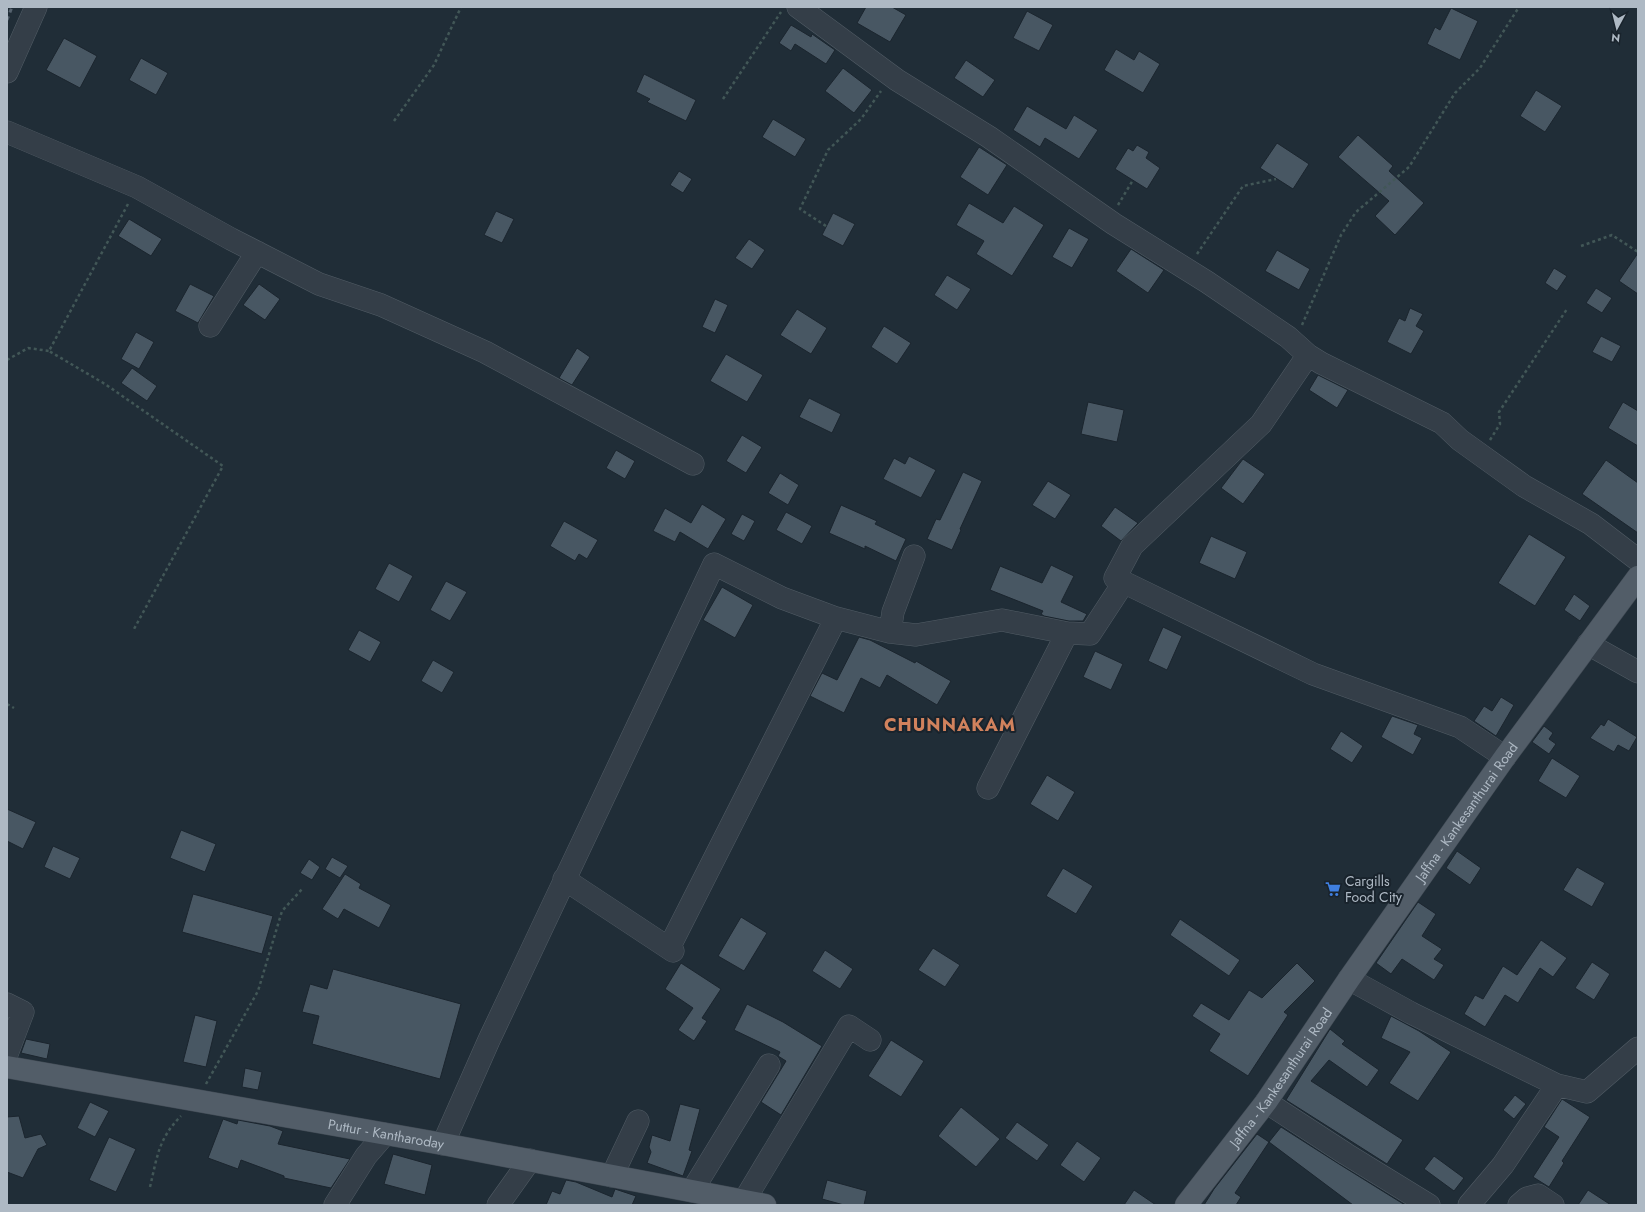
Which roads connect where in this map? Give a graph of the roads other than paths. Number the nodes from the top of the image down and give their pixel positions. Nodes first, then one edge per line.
1 (36, 7) edge
2 (798, 7) edge
3 (7, 72) edge
4 (7, 132) edge
5 (257, 252) junction
6 (210, 326) dead end
7 (1301, 349) junction
8 (693, 464) dead end
9 (914, 556) dead end
10 (1638, 560) edge
11 (1638, 577) edge
12 (1124, 582) junction
13 (836, 618) junction
14 (890, 632) junction
15 (1067, 633) junction
16 (1588, 644) junction
17 (1638, 672) edge
18 (1505, 757) junction
19 (988, 788) dead end
20 (564, 879) junction
21 (1349, 979) junction
22 (7, 1004) edge
23 (870, 1040) dead end
24 (1638, 1048) edge
25 (7, 1054) edge
26 (769, 1065) dead end
27 (7, 1067) edge
28 (1556, 1085) junction
29 (1266, 1102) junction
30 (638, 1121) dead end
31 (385, 1134) junction
32 (443, 1144) junction
33 (530, 1160) junction
34 (612, 1176) junction
35 (692, 1191) junction
36 (755, 1203) edge
37 (335, 1205) edge
38 (498, 1205) edge
39 (1186, 1205) edge
40 (1429, 1205) edge
41 (1469, 1205) edge
42 (1519, 1205) edge
43 (1553, 1205) edge

1 - 3 street
2 - 7 street
4 - 5 street
5 - 6 street
5 - 8 street
7 - 10 street
7 - 12 street
9 - 14 street
11 - 16 main road, Jaffna - Kankesanthurai Road
12 - 15 street
12 - 18 street
13 - 14 street
13 - 20 street
13 - 20 street
14 - 15 street
15 - 19 street
16 - 17 street
16 - 18 main road, Jaffna - Kankesanthurai Road
18 - 21 main road, Jaffna - Kankesanthurai Road
20 - 32 street
21 - 28 street
21 - 29 main road, Jaffna - Kankesanthurai Road
22 - 25 street
23 - 36 street
24 - 28 street
26 - 35 street
27 - 31 main road, Puttur - Kantharoday
28 - 41 street
29 - 39 main road, Jaffna - Kankesanthurai Road
29 - 40 street
30 - 34 street
31 - 32 main road, Puttur - Kantharoday
31 - 37 street
32 - 33 main road, Puttur - Kantharoday
33 - 34 main road, Puttur - Kantharoday
33 - 38 street
34 - 35 main road, Puttur - Kantharoday
35 - 36 main road, Puttur - Kantharoday
42 - 43 street

